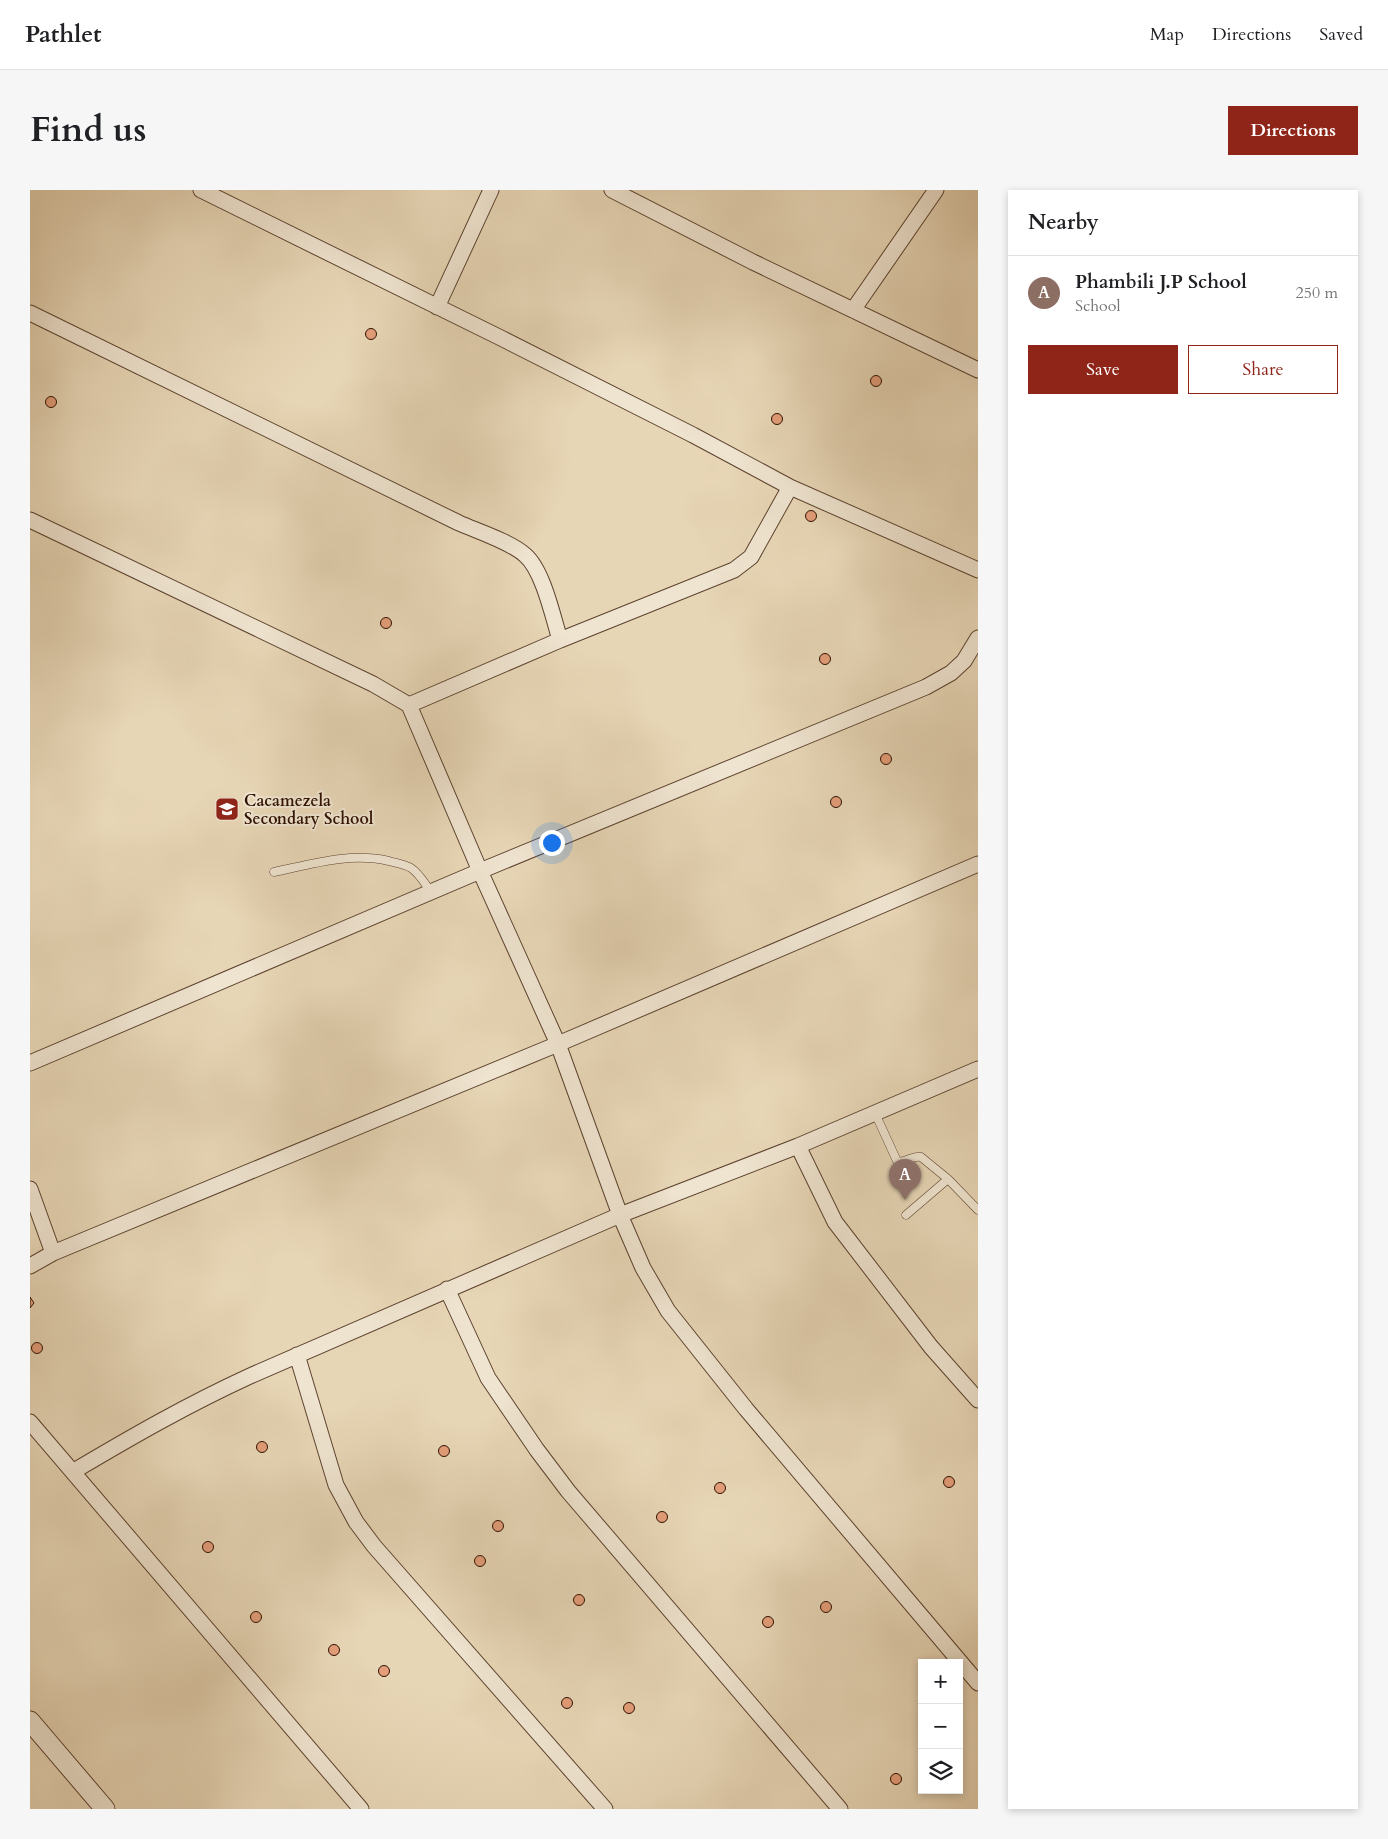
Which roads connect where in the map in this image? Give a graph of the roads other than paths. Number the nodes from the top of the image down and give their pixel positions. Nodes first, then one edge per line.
1 (201, 190) edge
2 (491, 190) edge
3 (612, 190) edge
4 (936, 190) edge
5 (437, 307) junction
6 (853, 310) junction
7 (30, 313) edge
8 (978, 370) edge
9 (790, 487) junction
10 (30, 522) edge
11 (978, 570) edge
12 (978, 638) edge
13 (560, 640) junction
14 (409, 705) junction
15 (978, 864) edge
16 (480, 871) junction
17 (274, 872) dead end
18 (431, 892) junction
19 (558, 1044) junction
20 (30, 1063) edge
21 (978, 1069) edge
22 (875, 1113) junction
23 (798, 1146) junction
24 (948, 1179) junction
25 (30, 1189) edge
26 (978, 1210) edge
27 (620, 1215) junction
28 (906, 1216) dead end
29 (53, 1252) junction
30 (30, 1266) edge
31 (447, 1289) junction
32 (297, 1355) junction
33 (978, 1400) edge
34 (30, 1422) edge
35 (74, 1472) junction
36 (978, 1683) edge
37 (30, 1721) edge
38 (834, 1807) edge
39 (105, 1809) edge
40 (361, 1809) edge
41 (605, 1809) edge

1 - 5 street
2 - 5 street
3 - 6 street
4 - 6 street
5 - 9 street
6 - 8 street
7 - 13 street
9 - 11 street
9 - 13 street
10 - 14 street
12 - 16 street
13 - 14 street
14 - 16 street
15 - 19 street
16 - 18 street
16 - 19 street
17 - 18 lane
18 - 20 street
19 - 27 street
19 - 29 street
21 - 22 street
22 - 23 street
22 - 24 lane
23 - 27 street
23 - 33 street
24 - 26 lane
24 - 28 lane
25 - 29 street
27 - 31 street
27 - 36 street
29 - 30 street
31 - 32 street
31 - 38 street
32 - 35 street
32 - 41 street
34 - 35 street
35 - 40 street
37 - 39 street

